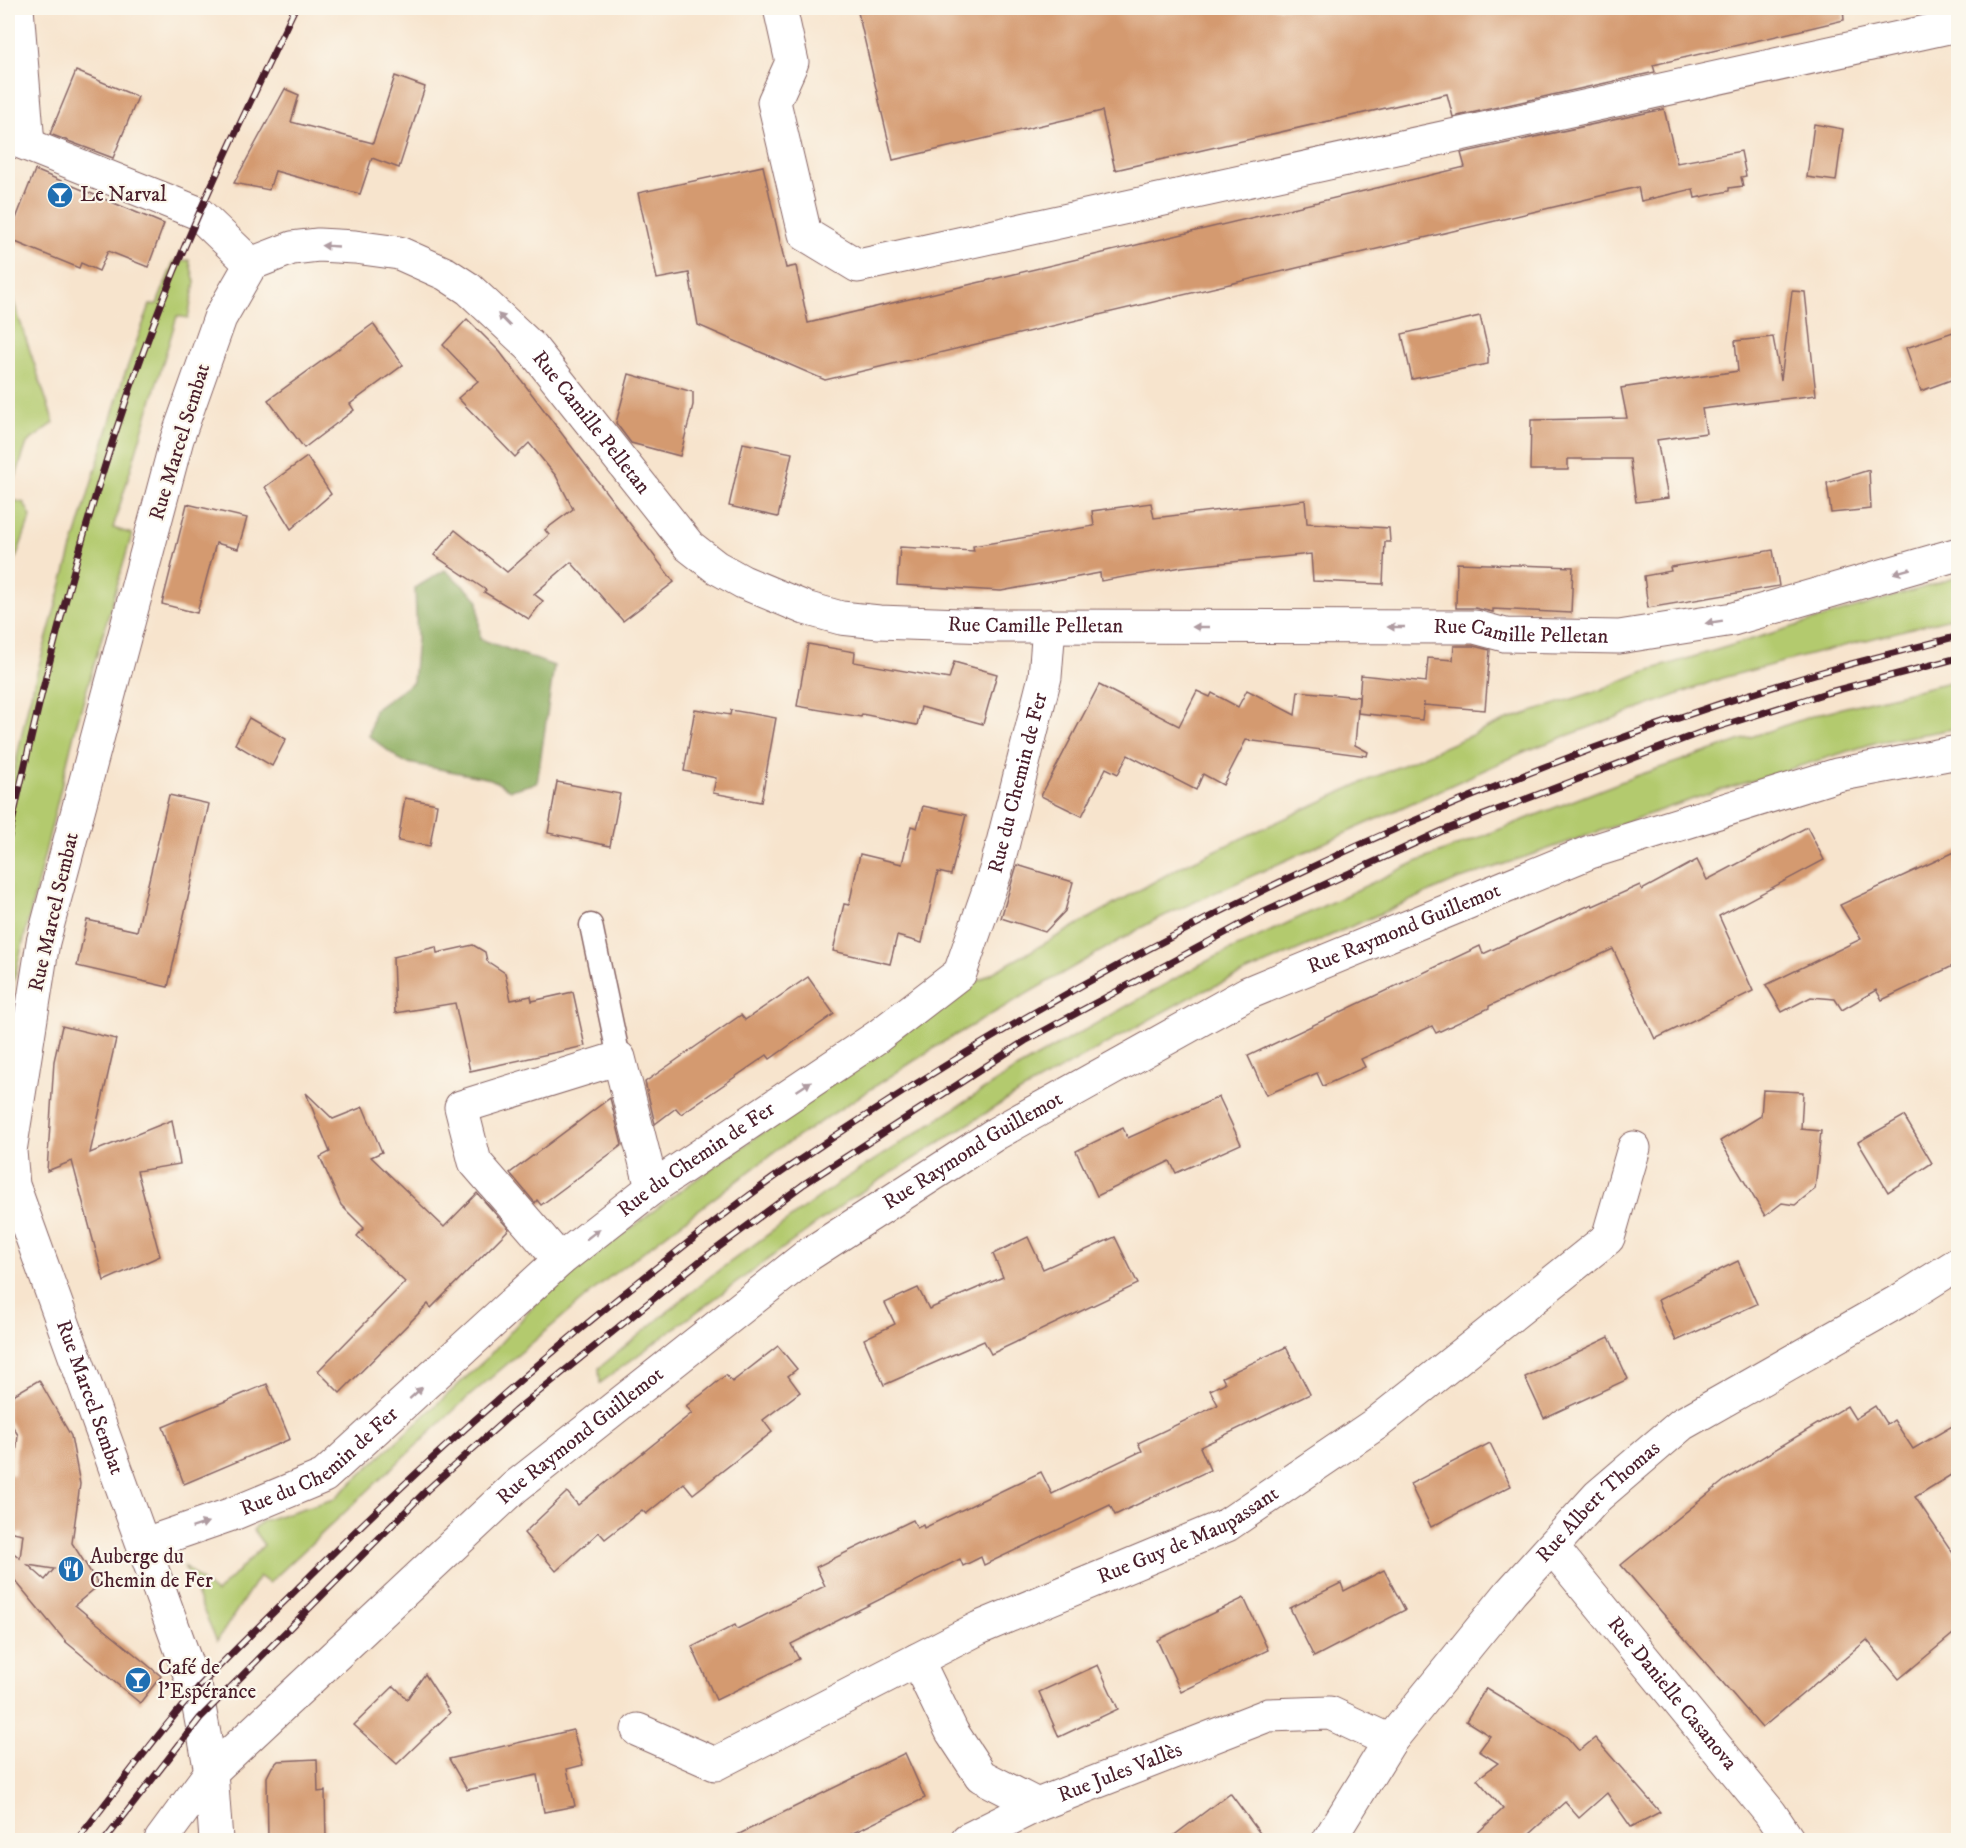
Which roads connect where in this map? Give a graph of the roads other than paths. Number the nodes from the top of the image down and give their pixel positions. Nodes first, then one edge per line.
1 (17, 8) edge
2 (780, 8) edge
3 (1959, 25) edge
4 (14, 142) edge
5 (251, 264) junction
6 (1959, 554) edge
7 (1049, 626) junction
8 (1959, 752) edge
9 (591, 925) dead end
10 (619, 1058) junction
11 (1634, 1148) dead end
12 (10, 1185) edge
13 (652, 1188) junction
14 (560, 1260) junction
15 (1959, 1264) edge
16 (145, 1544) junction
17 (1553, 1548) junction
18 (917, 1660) junction
19 (638, 1730) dead end
20 (1390, 1742) junction
21 (211, 1772) junction
22 (1037, 1805) junction
23 (161, 1840) edge
24 (216, 1840) edge
25 (967, 1840) edge
26 (1329, 1840) edge
27 (1788, 1840) edge

1 - 4 street
2 - 3 street
4 - 5 street
7 -> 5 street, Rue Camille Pelletan
5 - 12 street, Rue Marcel Sembat
6 -> 7 street, Rue Camille Pelletan
13 -> 7 street, Rue du Chemin de Fer
8 - 21 street, Rue Raymond Guillemot
9 - 10 lane
10 - 13 street
10 - 14 street
11 - 18 street, Rue Guy de Maupassant
12 - 16 street, Rue Marcel Sembat
14 -> 13 street, Rue du Chemin de Fer
16 -> 14 street, Rue du Chemin de Fer
15 - 17 street, Rue Albert Thomas
16 - 21 street, Rue Marcel Sembat
17 - 20 street, Rue Albert Thomas
17 - 27 street, Rue Danielle Casanova
18 - 19 street, Rue Guy de Maupassant
18 - 22 street, Rue Jules Vallès
20 - 22 street, Rue Jules Vallès
20 - 26 street, Rue Albert Thomas
21 - 23 street, Rue Raymond Guillemot
21 - 24 street, Rue Marcel Sembat
22 - 25 street

